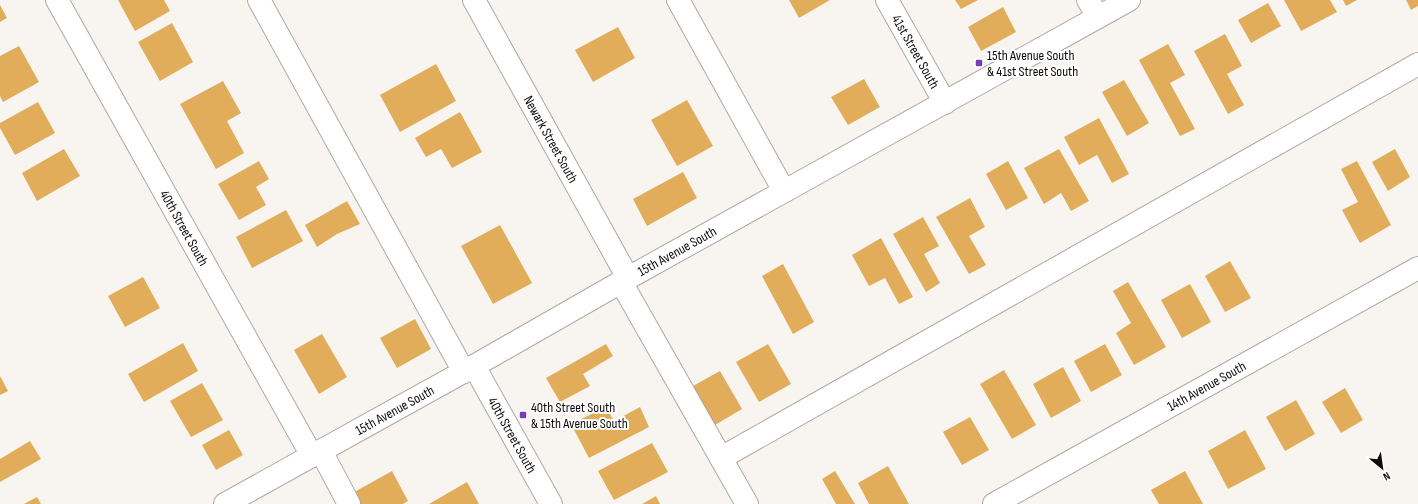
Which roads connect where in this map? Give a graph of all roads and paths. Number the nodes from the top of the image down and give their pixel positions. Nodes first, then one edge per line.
1 (57, 0) edge
2 (260, 0) edge
3 (474, 0) edge
4 (678, 0) edge
5 (887, 0) edge
6 (1129, 0) edge
7 (1093, 9) edge
8 (1418, 64) edge
9 (945, 103) junction
10 (784, 191) junction
11 (1418, 268) edge
12 (624, 280) junction
13 (469, 369) junction
14 (316, 454) junction
15 (721, 458) junction
16 (225, 504) edge
17 (349, 504) edge
18 (552, 504) edge
19 (747, 504) edge
20 (994, 504) edge

1 - 14 street, 40th Street South
2 - 13 street, 40th Street South
3 - 12 street, Newark Street South
4 - 10 street
5 - 9 street, 41st Street South
6 - 7 street, 15th Avenue South
7 - 9 street, 15th Avenue South
8 - 15 street
9 - 10 street, 15th Avenue South
10 - 12 street, 15th Avenue South
11 - 20 street, 14th Avenue South
12 - 13 street, 15th Avenue South
12 - 15 street, Newark Street South
13 - 14 street, 15th Avenue South
13 - 18 street, 40th Street South
14 - 16 street, 15th Avenue South
14 - 17 street, 40th Street South
15 - 19 street, Newark Street South

